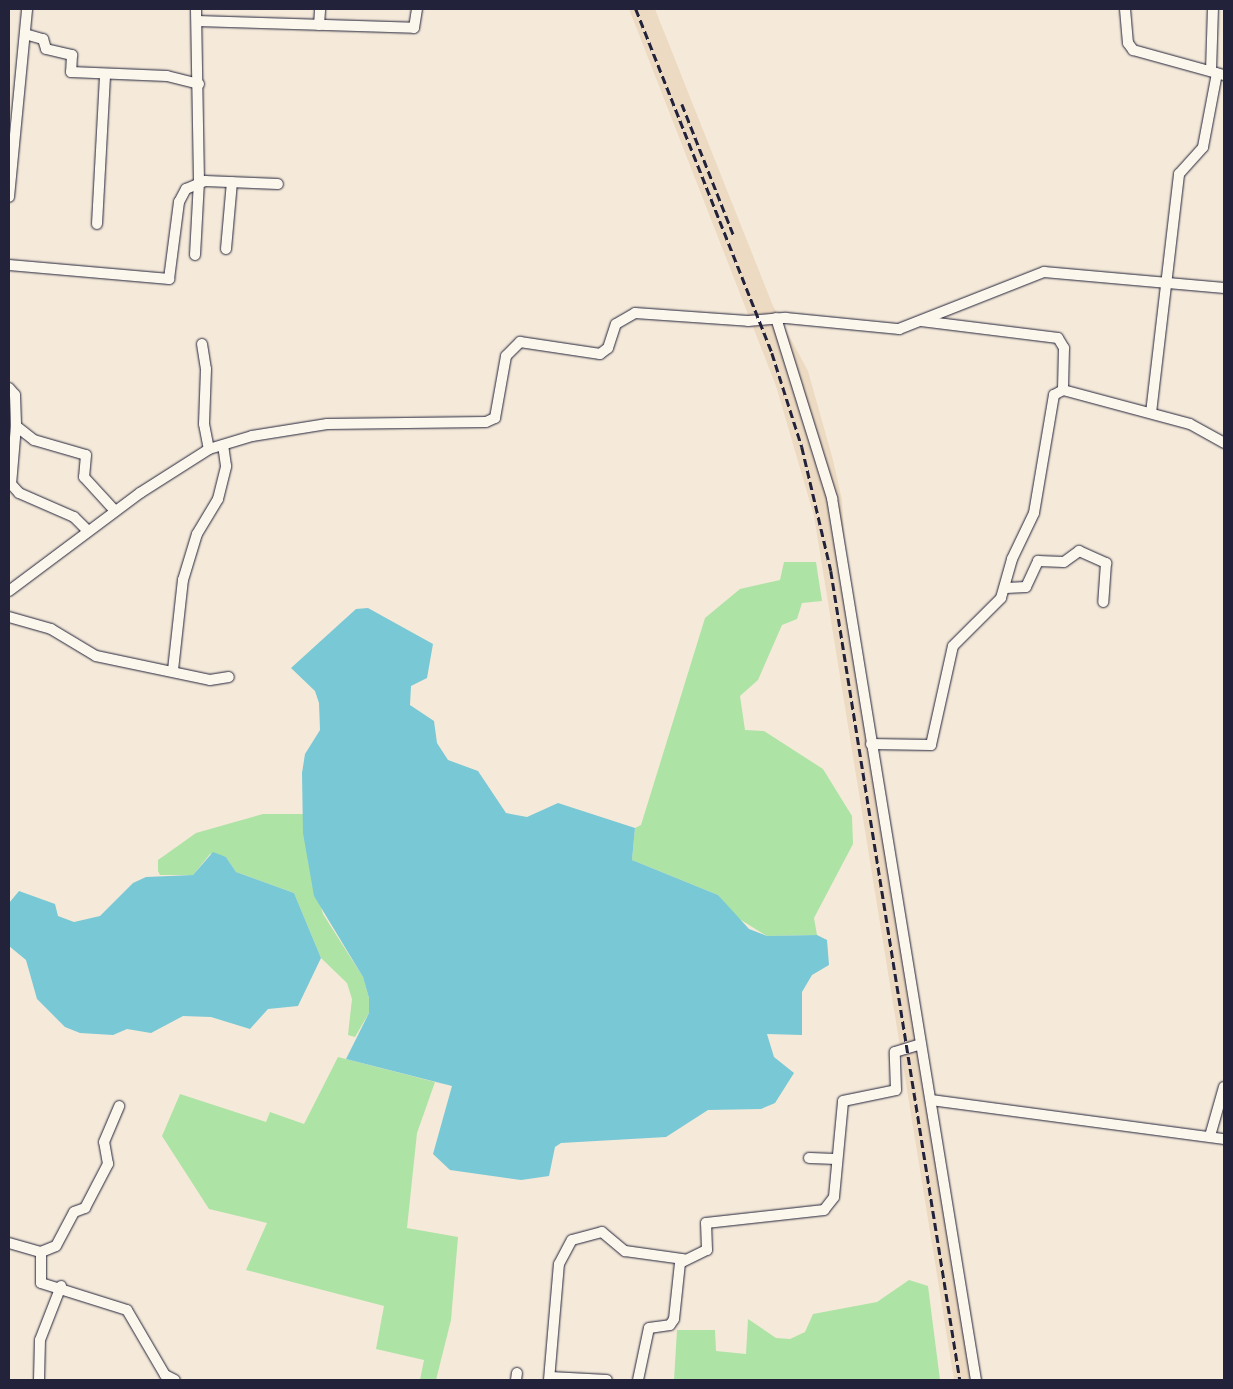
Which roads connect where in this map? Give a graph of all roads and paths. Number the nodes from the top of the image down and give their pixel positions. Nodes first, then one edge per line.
1 (27, 9) edge
2 (196, 9) edge
3 (320, 9) edge
4 (417, 9) edge
5 (1126, 9) edge
6 (1213, 9) edge
7 (196, 21) junction
8 (319, 25) junction
9 (25, 34) junction
10 (1217, 73) edge
11 (105, 74) junction
12 (198, 84) junction
13 (199, 182) junction
14 (232, 182) junction
15 (278, 184) dead end
16 (9, 197) edge
17 (97, 224) dead end
18 (226, 249) dead end
19 (195, 255) dead end
20 (9, 265) edge
21 (1168, 282) junction
22 (1224, 288) edge
23 (776, 318) junction
24 (920, 321) junction
25 (202, 344) dead end
26 (9, 388) edge
27 (1063, 390) junction
28 (1151, 413) junction
29 (16, 426) junction
30 (1224, 443) edge
31 (223, 445) junction
32 (209, 449) junction
33 (116, 511) junction
34 (88, 531) junction
35 (1006, 588) junction
36 (9, 591) edge
37 (1103, 602) dead end
38 (9, 617) edge
39 (173, 670) junction
40 (229, 677) dead end
41 (871, 744) junction
42 (920, 1044) junction
43 (1224, 1087) edge
44 (932, 1100) junction
45 (119, 1106) dead end
46 (1210, 1136) junction
47 (1224, 1139) edge
48 (809, 1158) dead end
49 (837, 1159) junction
50 (9, 1243) edge
51 (41, 1252) junction
52 (683, 1259) junction
53 (61, 1286) junction
54 (549, 1379) edge
55 (40, 1380) edge
56 (175, 1380) edge
57 (607, 1380) edge
58 (638, 1380) edge
59 (976, 1380) edge

1 - 9 street
2 - 7 street
3 - 8 street
4 - 8 street
5 - 10 street
6 - 10 street
7 - 8 street
7 - 12 street
9 - 11 street
9 - 16 street
10 - 21 street
11 - 12 street
11 - 17 street
12 - 13 street
13 - 14 street
13 - 19 street
13 - 20 street
14 - 15 street
14 - 18 street
21 - 22 street
21 - 24 street
21 - 28 street
23 - 24 street
23 - 31 street
23 - 41 street
24 - 27 street
25 - 32 street
26 - 29 street
27 - 28 street
27 - 35 street
28 - 30 street
29 - 33 street
29 - 34 street
31 - 32 street
31 - 39 street
32 - 33 street
33 - 34 street
34 - 36 street
35 - 37 street
35 - 41 street
38 - 39 street
39 - 40 street
41 - 42 street
42 - 44 street
42 - 49 street
43 - 46 street
44 - 46 street
44 - 59 street
45 - 51 street
46 - 47 street
48 - 49 street
49 - 52 street
50 - 51 street
51 - 53 street
52 - 54 street
52 - 58 street
53 - 55 street
53 - 56 street
54 - 57 street

